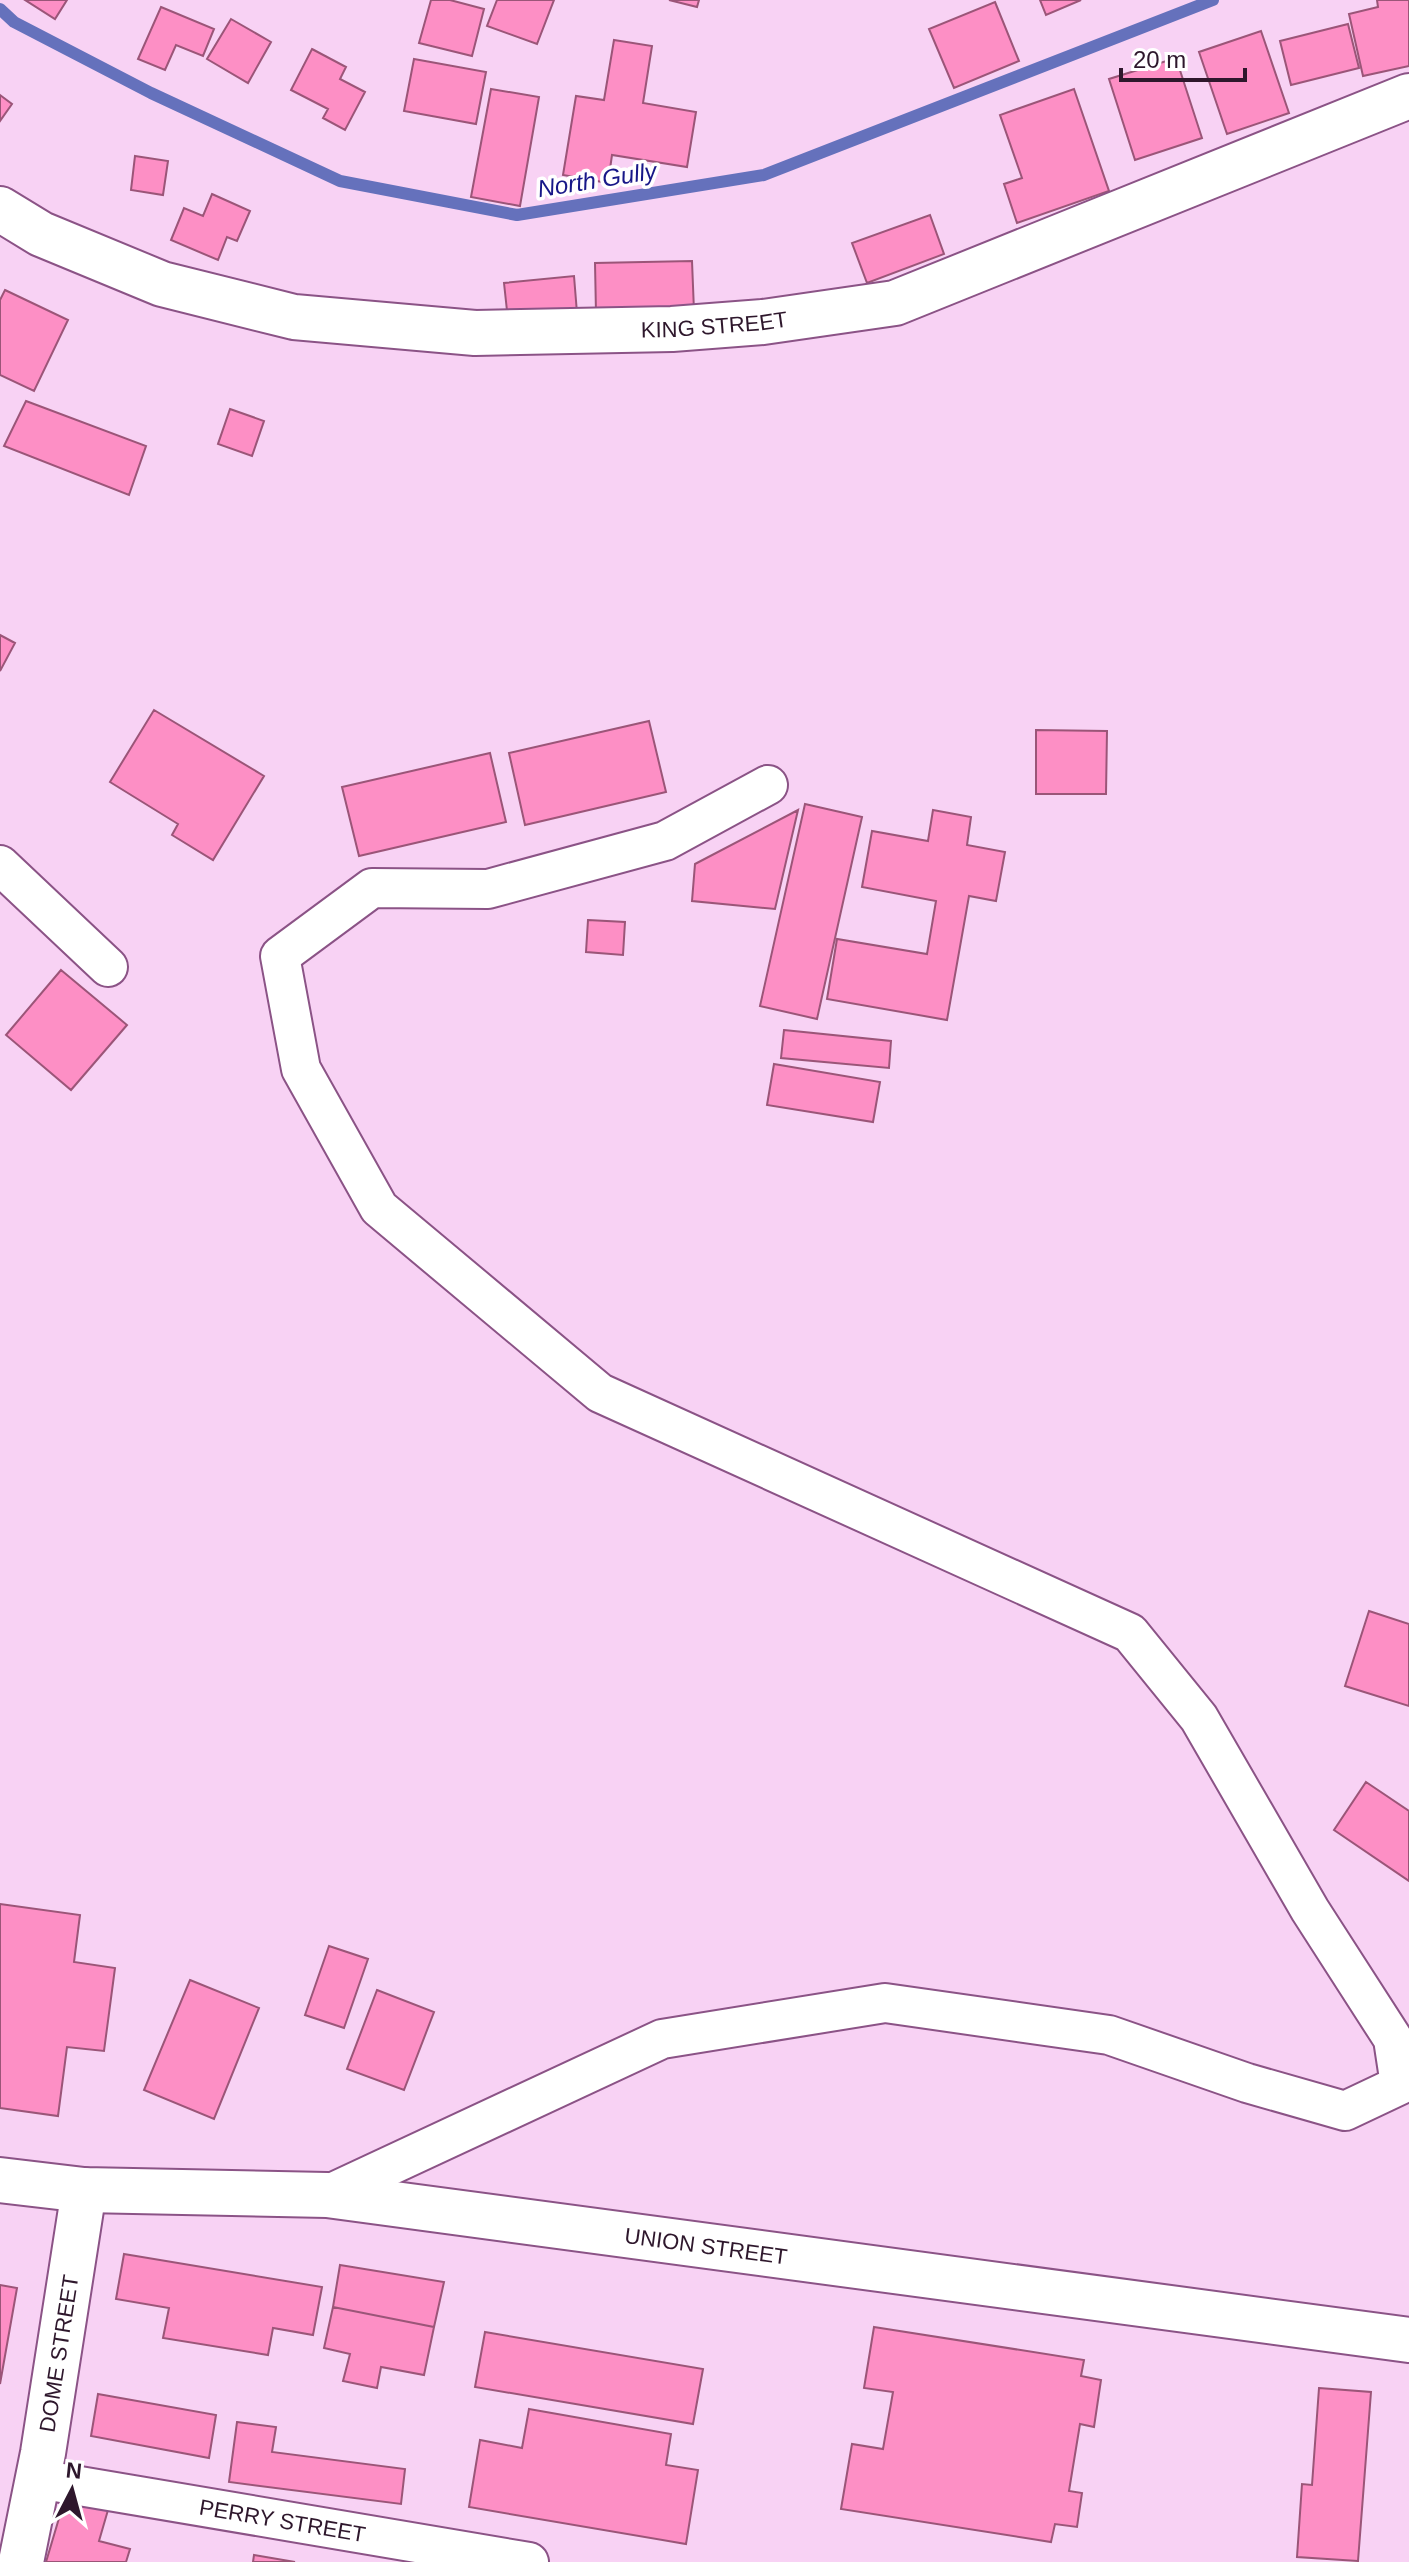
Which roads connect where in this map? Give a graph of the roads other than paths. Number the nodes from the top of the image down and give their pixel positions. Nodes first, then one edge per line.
1 (1409, 96) edge
2 (0, 209) edge
3 (768, 785) dead end
4 (0, 865) edge
5 (108, 967) dead end
6 (0, 2180) edge
7 (84, 2190) junction
8 (327, 2195) junction
9 (1409, 2340) edge
10 (38, 2479) junction
11 (21, 2562) edge
12 (529, 2562) edge

1 - 2 street, KING STREET
3 - 8 street
4 - 5 street
6 - 7 street, UNION STREET
7 - 8 street, UNION STREET
7 - 10 street, DOME STREET
8 - 9 street, UNION STREET
10 - 11 street, DOME STREET
10 - 12 street, PERRY STREET

